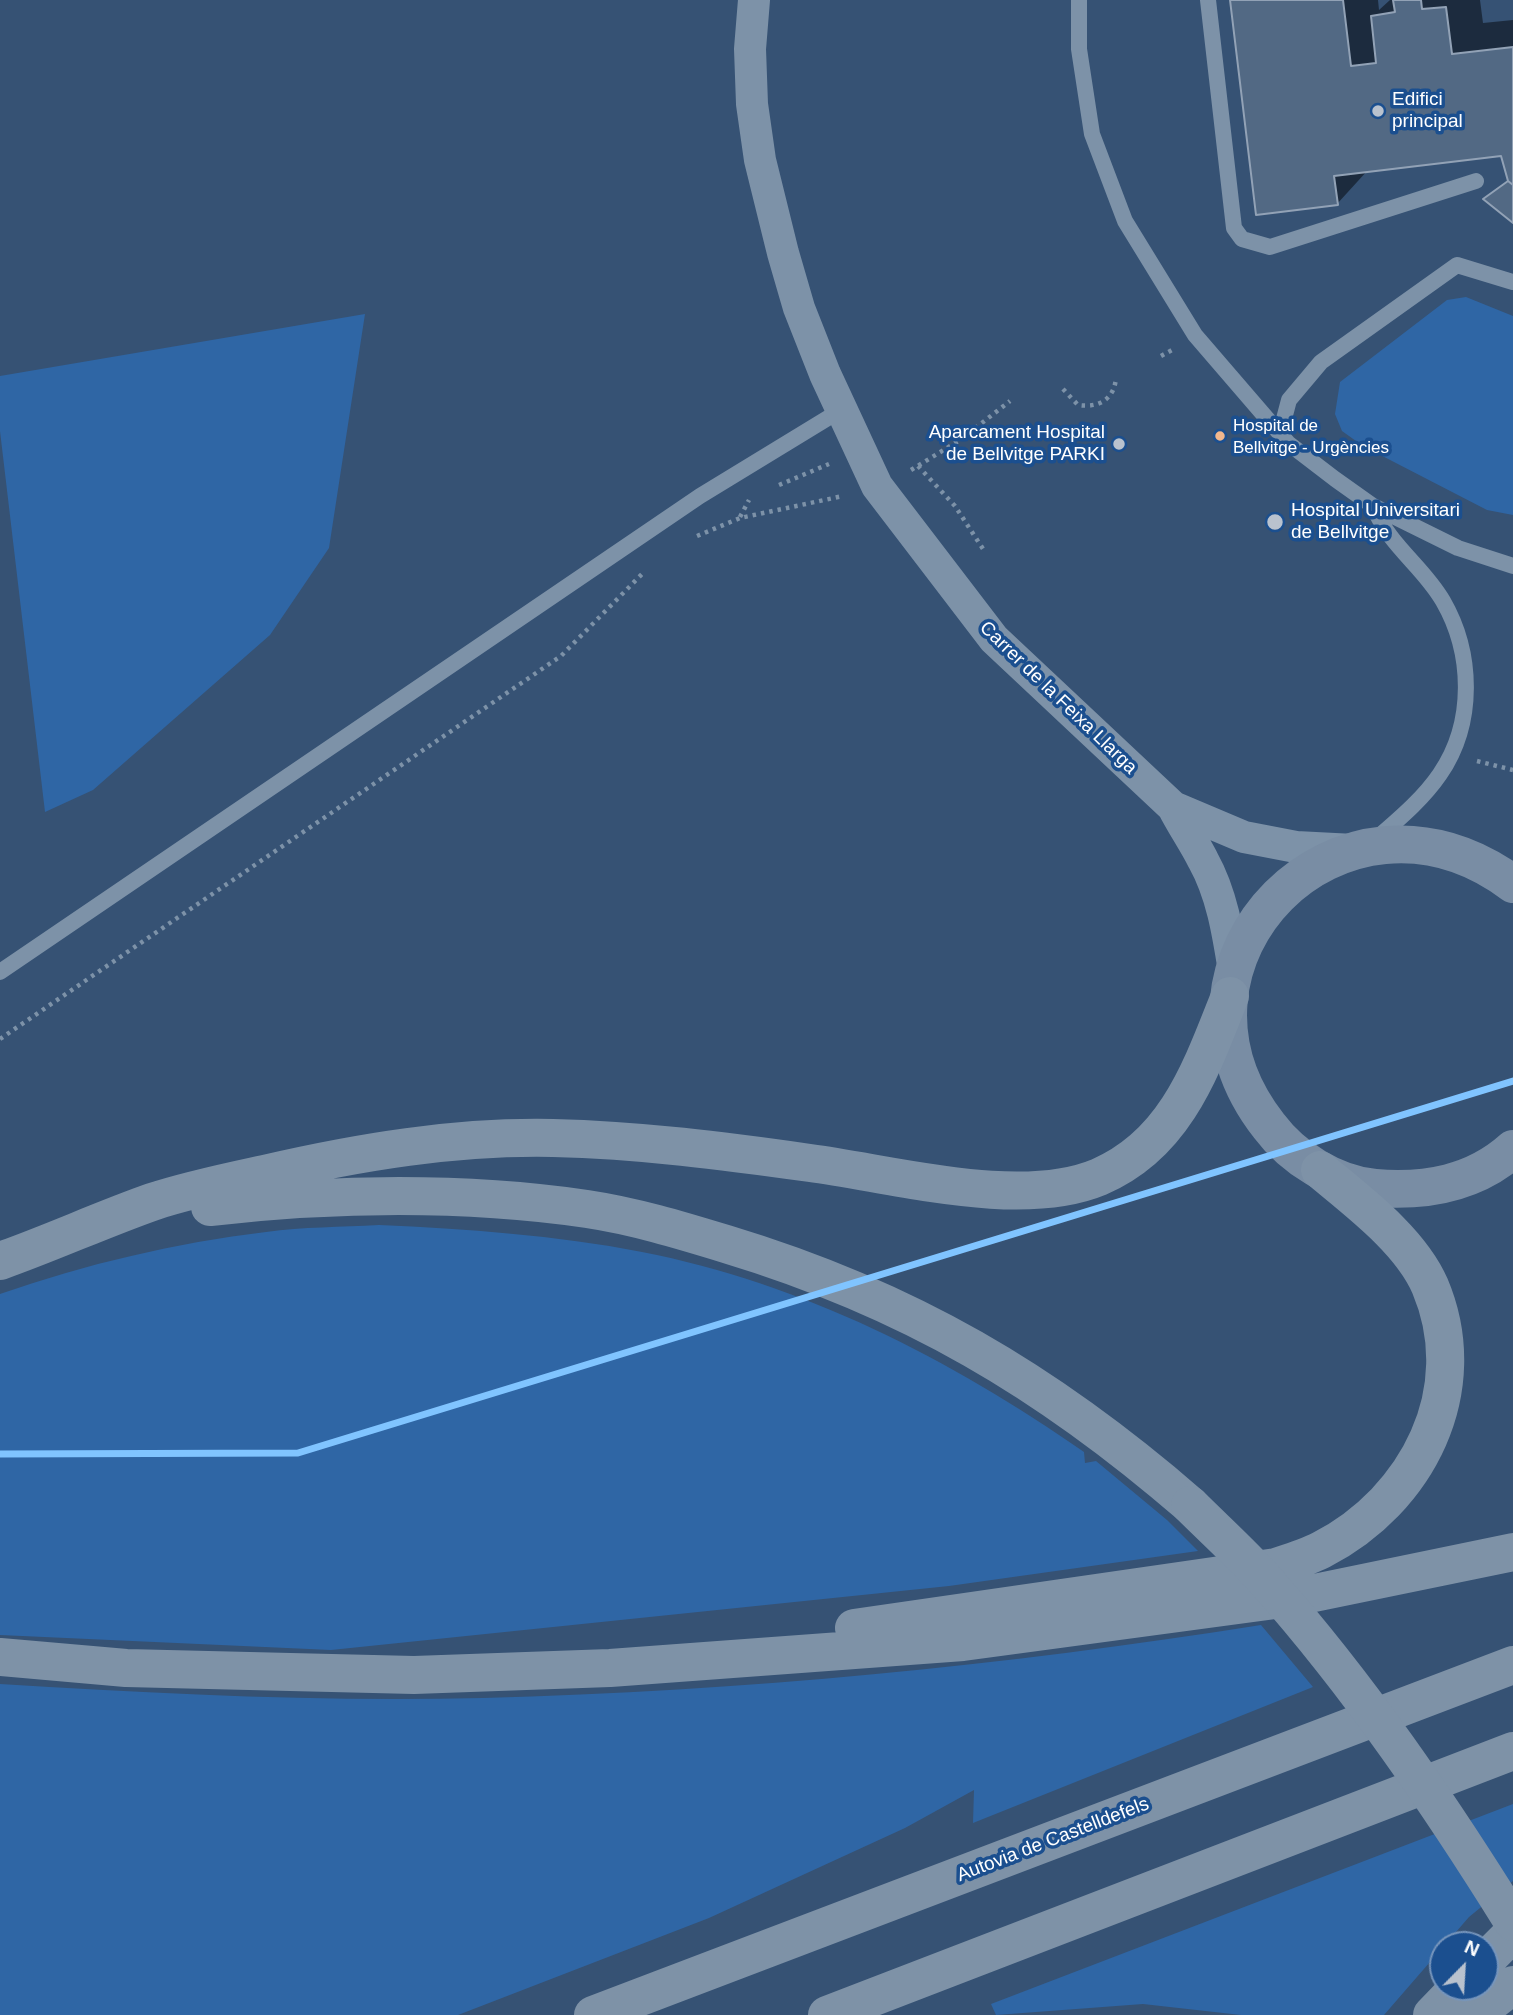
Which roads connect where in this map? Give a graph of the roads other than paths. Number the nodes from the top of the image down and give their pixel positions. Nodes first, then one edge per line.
1 (754, 0) edge
2 (1079, 0) edge
3 (1208, 0) edge
4 (1476, 181) dead end
5 (1513, 282) edge
6 (841, 411) junction
7 (1280, 434) junction
8 (1373, 506) junction
9 (1513, 566) edge
10 (1172, 807) junction
11 (1362, 848) junction
12 (1513, 884) edge
13 (0, 972) edge
14 (1232, 984) junction
15 (1513, 1149) edge
16 (1320, 1170) junction
17 (71, 1236) junction
18 (0, 1261) edge
19 (1513, 1552) edge
20 (0, 1657) edge
21 (1513, 1665) edge
22 (610, 1668) junction
23 (1513, 1751) edge
24 (1513, 1922) edge
25 (1513, 1933) edge
26 (1499, 1947) edge
27 (1513, 1985) edge
28 (1446, 2001) edge
29 (593, 2015) edge
30 (827, 2015) edge
31 (1433, 2015) edge
32 (1475, 2015) edge

1 - 6 street, Carrer de la Feixa Llarga
2 - 7 lane
3 - 4 lane
5 - 7 lane
6 - 10 street, Carrer de la Feixa Llarga
6 - 13 lane
7 - 8 lane
8 - 9 lane
8 - 11 lane
10 - 11 street, Carrer de la Feixa Llarga
10 - 14 street, Carrer de la Feixa Llarga
11 - 12 street
11 - 14 street
14 - 16 street
14 - 17 highway
15 - 16 street
16 - 22 highway
17 - 18 highway
17 - 24 highway, bridge
19 - 22 highway
20 - 22 highway
21 - 29 highway, Autovia de Castelldefels
23 - 30 highway
25 - 26 highway
27 - 32 highway
28 - 31 highway

